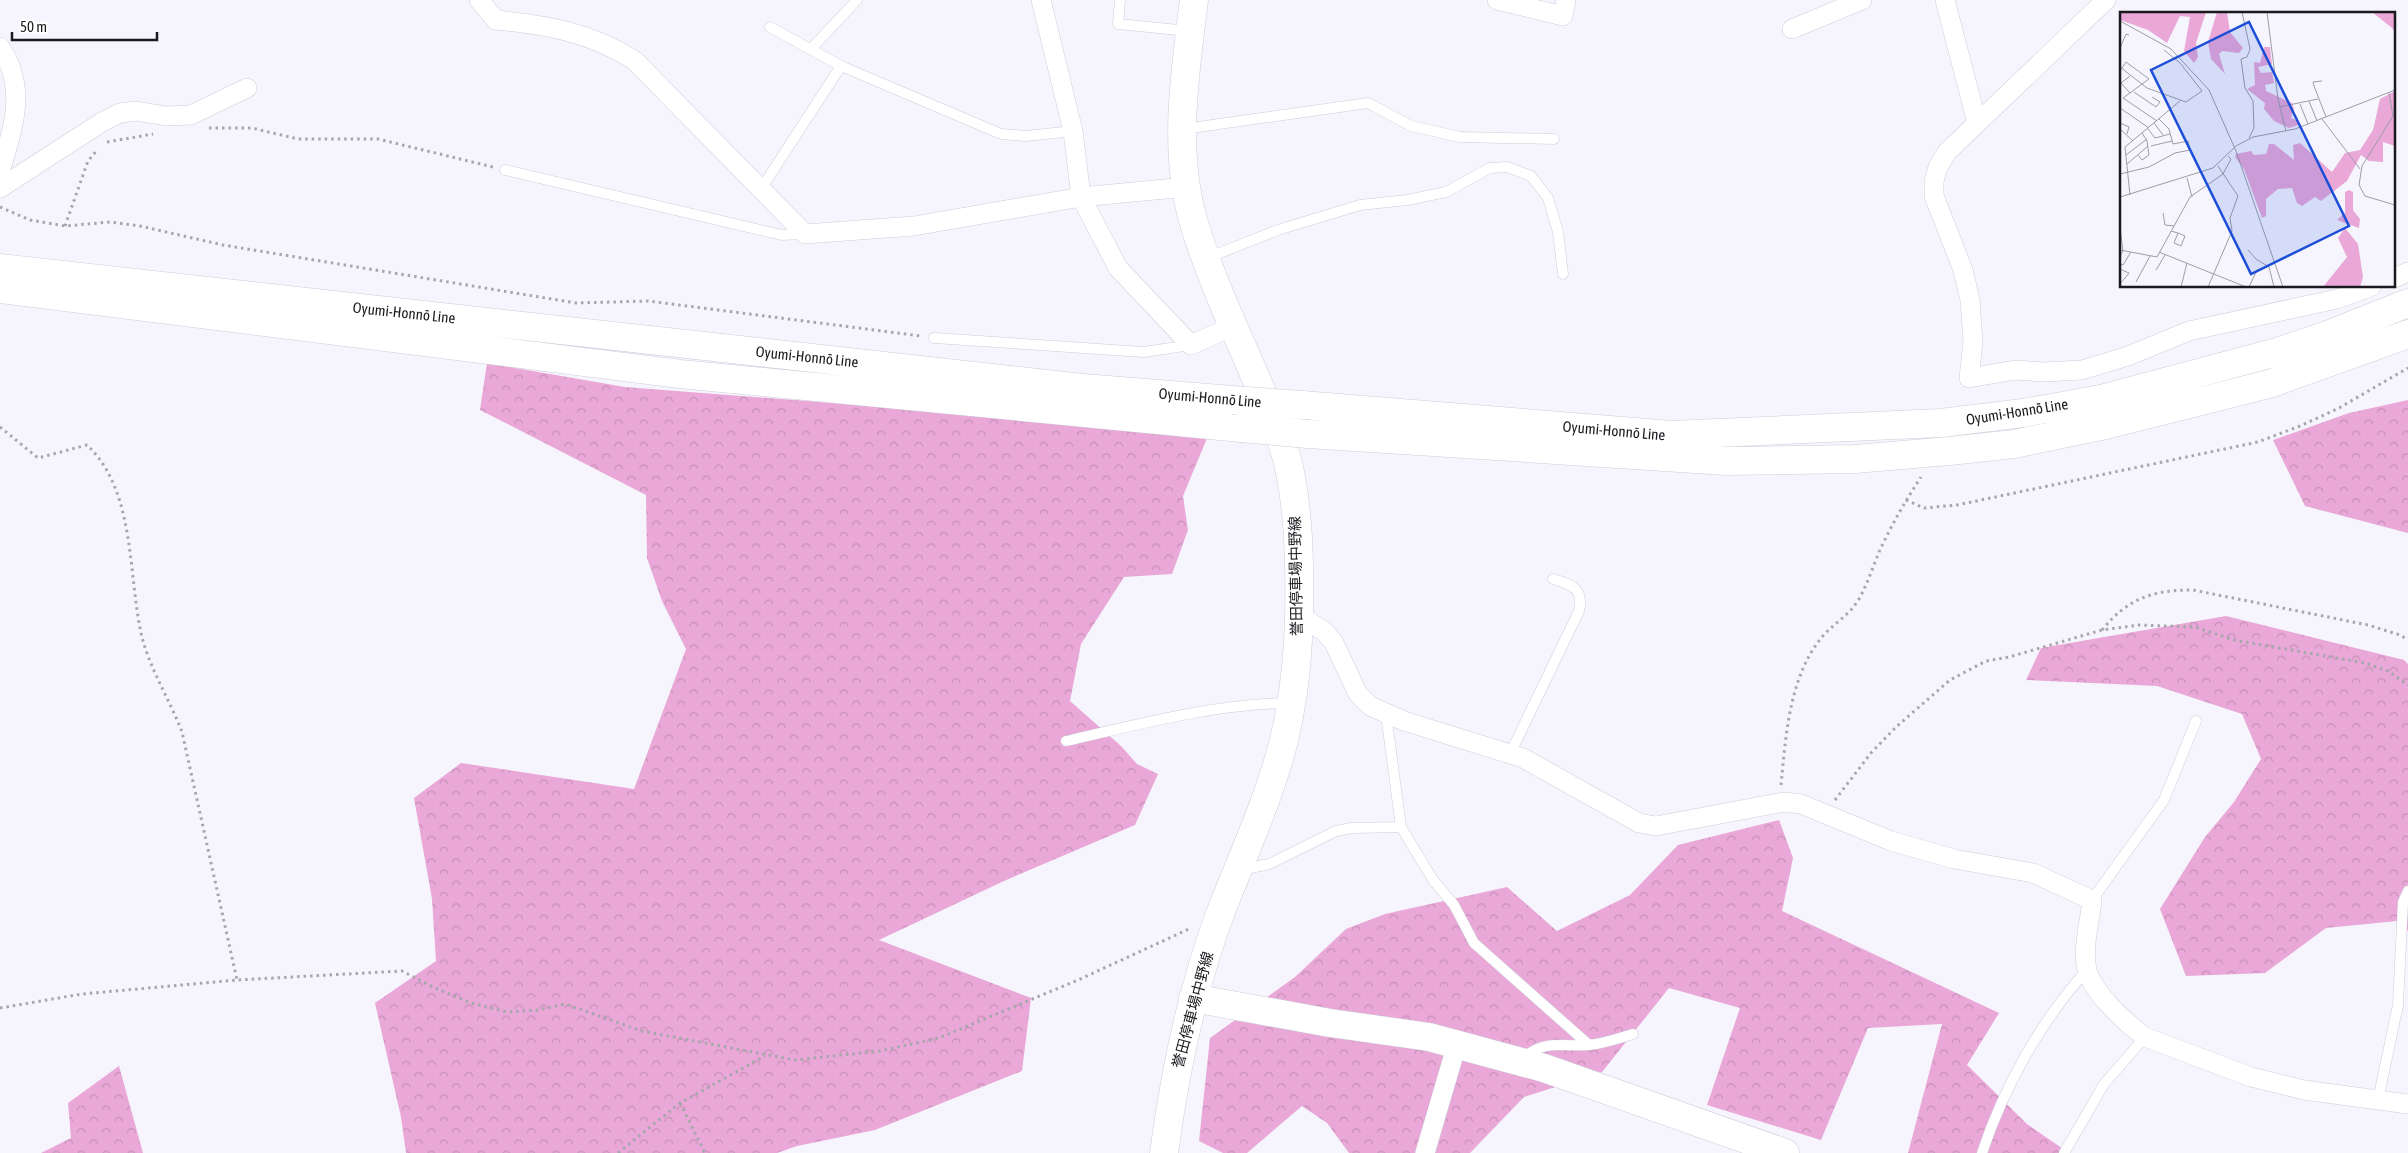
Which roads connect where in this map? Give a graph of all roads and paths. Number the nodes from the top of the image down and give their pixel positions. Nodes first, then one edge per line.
1 (479, 0) edge
2 (857, 0) edge
3 (1040, 0) edge
4 (1120, 0) edge
5 (1194, 0) edge
6 (1497, 0) edge
7 (1566, 0) edge
8 (1862, 0) edge
9 (1945, 0) edge
10 (2106, 0) edge
11 (770, 27) dead end
12 (1792, 29) dead end
13 (1190, 31) junction
14 (0, 47) edge
15 (810, 49) junction
16 (840, 66) junction
17 (246, 88) dead end
18 (196, 122) junction
19 (1977, 124) junction
20 (1181, 129) junction
21 (1072, 131) junction
22 (163, 133) dead end
23 (1554, 139) dead end
24 (505, 170) joint
25 (0, 171) edge
26 (1186, 187) junction
27 (0, 188) edge
28 (761, 189) junction
29 (1081, 197) junction
30 (0, 207) edge
31 (65, 226) junction
32 (805, 234) junction
33 (1207, 258) junction
34 (0, 268) edge
35 (2408, 272) edge
36 (1563, 274) dead end
37 (2396, 277) edge
38 (2367, 288) edge
39 (0, 289) edge
40 (2408, 303) edge
41 (1233, 326) junction
42 (2408, 334) edge
43 (934, 338) joint
44 (1191, 345) junction
45 (2408, 368) edge
46 (0, 427) edge
47 (1922, 475) dead end
48 (1906, 500) junction
49 (1552, 579) dead end
50 (1299, 615) junction
51 (2102, 630) junction
52 (2408, 640) edge
53 (2408, 685) edge
54 (1291, 703) junction
55 (1386, 714) junction
56 (2196, 721) dead end
57 (1066, 742) dead end
58 (1510, 754) junction
59 (1780, 802) junction
60 (1824, 814) junction
61 (1401, 827) junction
62 (1238, 871) junction
63 (2408, 891) edge
64 (2092, 900) junction
65 (1220, 916) junction
66 (2087, 970) junction
67 (237, 980) junction
68 (1193, 998) junction
69 (0, 1008) edge
70 (1633, 1034) dead end
71 (2145, 1037) junction
72 (1457, 1044) junction
73 (1590, 1045) junction
74 (765, 1056) junction
75 (1520, 1061) junction
76 (2378, 1100) junction
77 (680, 1104) junction
78 (2408, 1104) edge
79 (618, 1153) edge
80 (705, 1153) edge
81 (1164, 1153) edge
82 (1425, 1153) edge
83 (1785, 1153) edge
84 (1982, 1153) edge
85 (2064, 1153) edge

1 - 28 street
2 - 15 lane
3 - 21 street
4 - 13 lane
5 - 13 main road, 誉田停車場中野線
6 - 7 street
8 - 12 street
9 - 19 street
10 - 19 street
11 - 15 lane
13 - 20 main road, 誉田停車場中野線
14 - 25 street
15 - 16 lane
16 - 21 lane
16 - 28 lane
17 - 18 street
18 - 24 path
18 - 27 street
19 - 38 street
20 - 23 lane
20 - 26 main road, 誉田停車場中野線
21 - 29 street
22 - 31 path
24 - 32 lane
26 - 29 street
26 - 33 main road, 誉田停車場中野線
28 - 32 street
29 - 32 street
29 - 44 street
30 - 31 path
31 - 43 path
33 - 36 lane
33 - 41 main road, 誉田停車場中野線
34 - 40 main road, Oyumi-Honnō Line, bridge
35 - 37 street
39 - 42 main road, Oyumi-Honnō Line, bridge
41 - 44 street
41 - 50 main road, 誉田停車場中野線
43 - 44 lane
45 - 48 path
46 - 67 path
47 - 48 path
48 - 59 path
49 - 58 lane
50 - 54 main road, 誉田停車場中野線
50 - 55 street
51 - 52 path
51 - 53 path
51 - 60 path
54 - 57 lane
54 - 62 main road, 誉田停車場中野線
55 - 58 street
55 - 61 lane
56 - 64 lane
58 - 59 street
59 - 60 street
60 - 64 street
61 - 62 lane
61 - 73 lane
62 - 65 main road, 誉田停車場中野線
63 - 76 lane
64 - 66 street
65 - 68 main road, 誉田停車場中野線
65 - 74 path
66 - 71 street
66 - 84 lane
67 - 69 path
67 - 74 path
68 - 72 main road
68 - 81 main road, 誉田停車場中野線
70 - 73 lane
71 - 76 street
71 - 85 lane
72 - 75 main road
72 - 82 street
73 - 75 lane
74 - 77 path
75 - 83 main road
76 - 78 street
77 - 79 path
77 - 80 path

